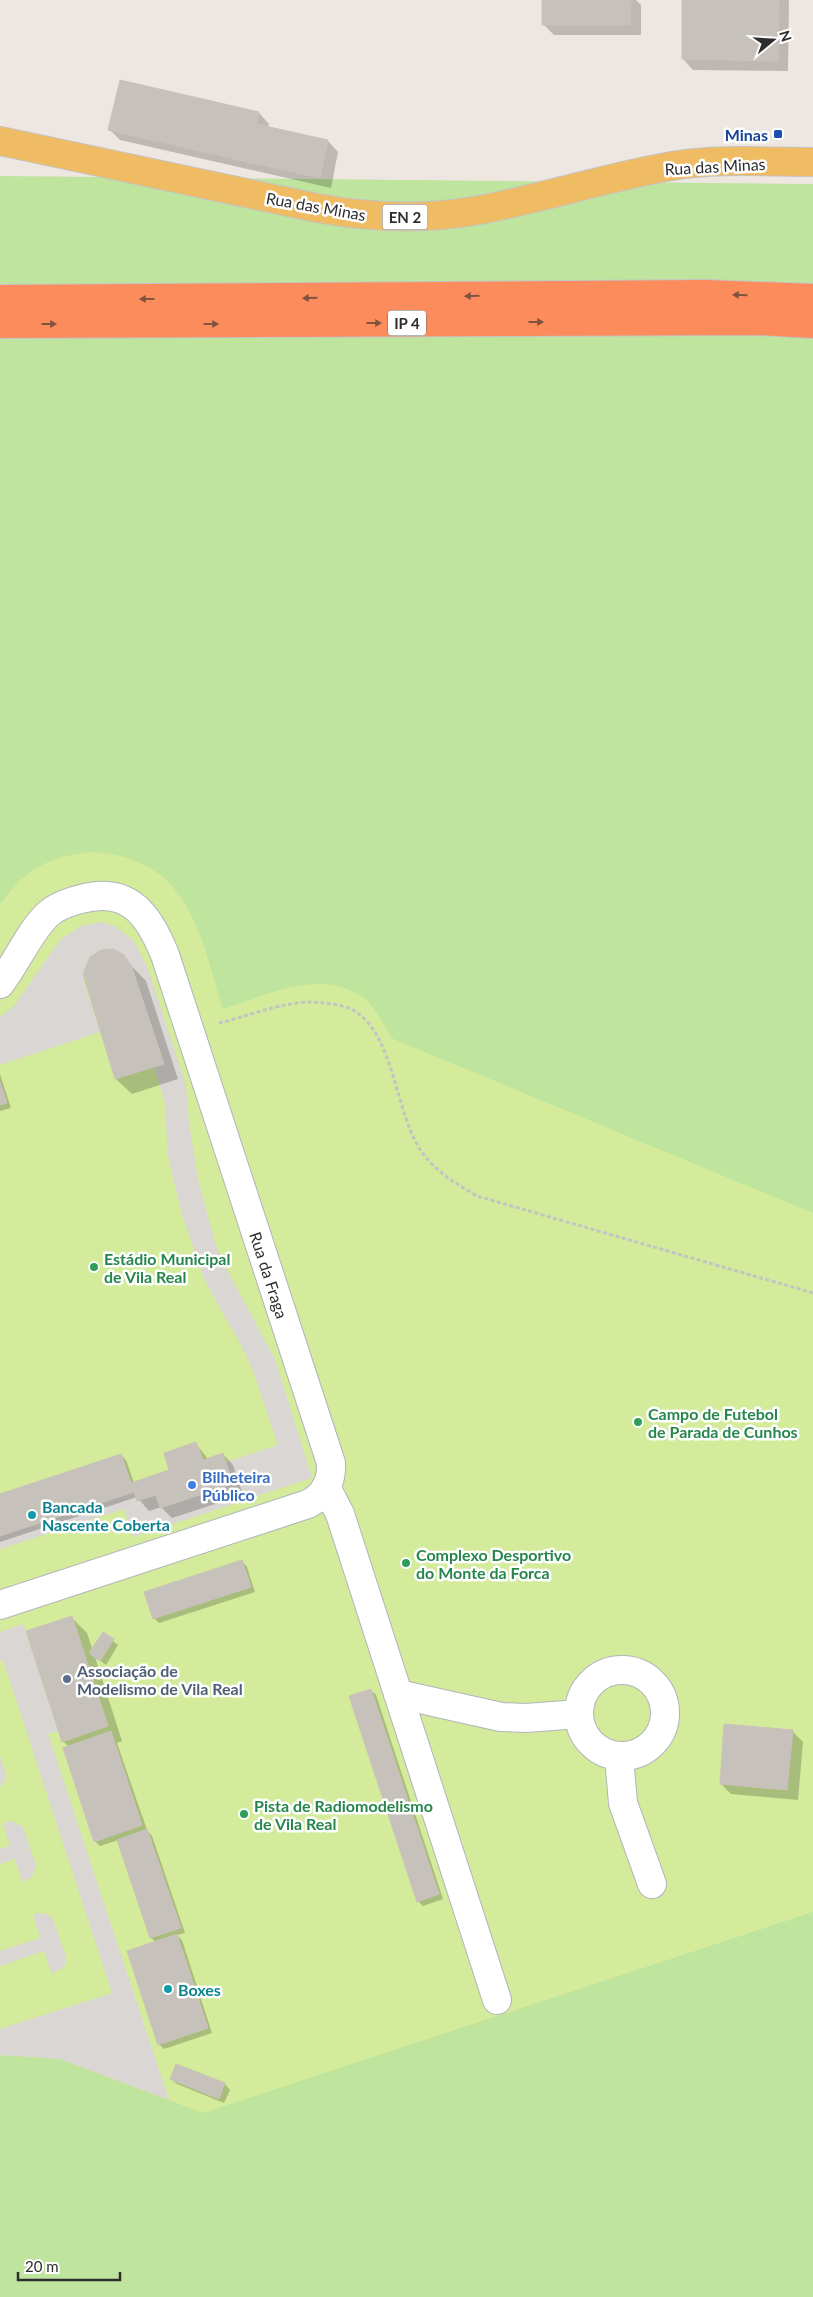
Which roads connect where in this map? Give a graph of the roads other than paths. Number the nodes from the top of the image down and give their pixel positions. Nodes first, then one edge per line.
1 (0, 141) edge
2 (813, 162) edge
3 (813, 298) edge
4 (0, 299) edge
5 (0, 324) edge
6 (813, 324) edge
7 (0, 984) edge
8 (326, 1487) junction
9 (0, 1605) edge
10 (398, 1694) junction
11 (579, 1714) junction
12 (619, 1757) junction
13 (652, 1884) dead end
14 (497, 2000) dead end

1 - 2 main road, Rua das Minas / EN 2
3 -> 4 highway, IP 4
5 -> 6 highway, IP 4
7 - 8 street, Rua da Fraga
8 - 9 street
8 - 10 street
10 - 11 street
10 - 14 street
11 - 12 street
11 - 12 street
12 - 13 street

